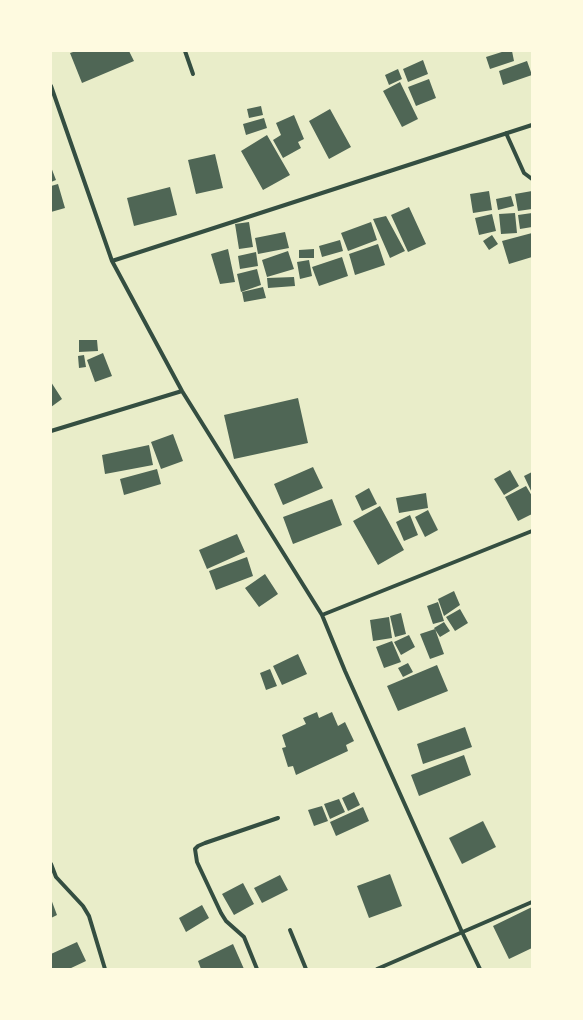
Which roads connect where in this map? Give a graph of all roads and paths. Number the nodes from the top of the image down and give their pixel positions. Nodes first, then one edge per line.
1 (184, 51) edge
2 (193, 74) dead end
3 (51, 86) edge
4 (532, 125) edge
5 (506, 133) junction
6 (532, 179) edge
7 (112, 261) junction
8 (182, 391) junction
9 (51, 431) edge
10 (532, 531) edge
11 (322, 615) junction
12 (278, 818) dead end
13 (51, 864) edge
14 (532, 902) edge
15 (290, 930) dead end
16 (462, 932) junction
17 (105, 969) edge
18 (257, 969) edge
19 (306, 969) edge
20 (378, 969) edge
21 (480, 969) edge

1 - 2 street
3 - 7 street
4 - 5 street
5 - 6 street
5 - 7 street
7 - 8 street
8 - 9 street
8 - 11 street
10 - 11 street
11 - 16 street
12 - 18 street
13 - 17 street
14 - 16 street
15 - 19 street
16 - 20 street
16 - 21 street

